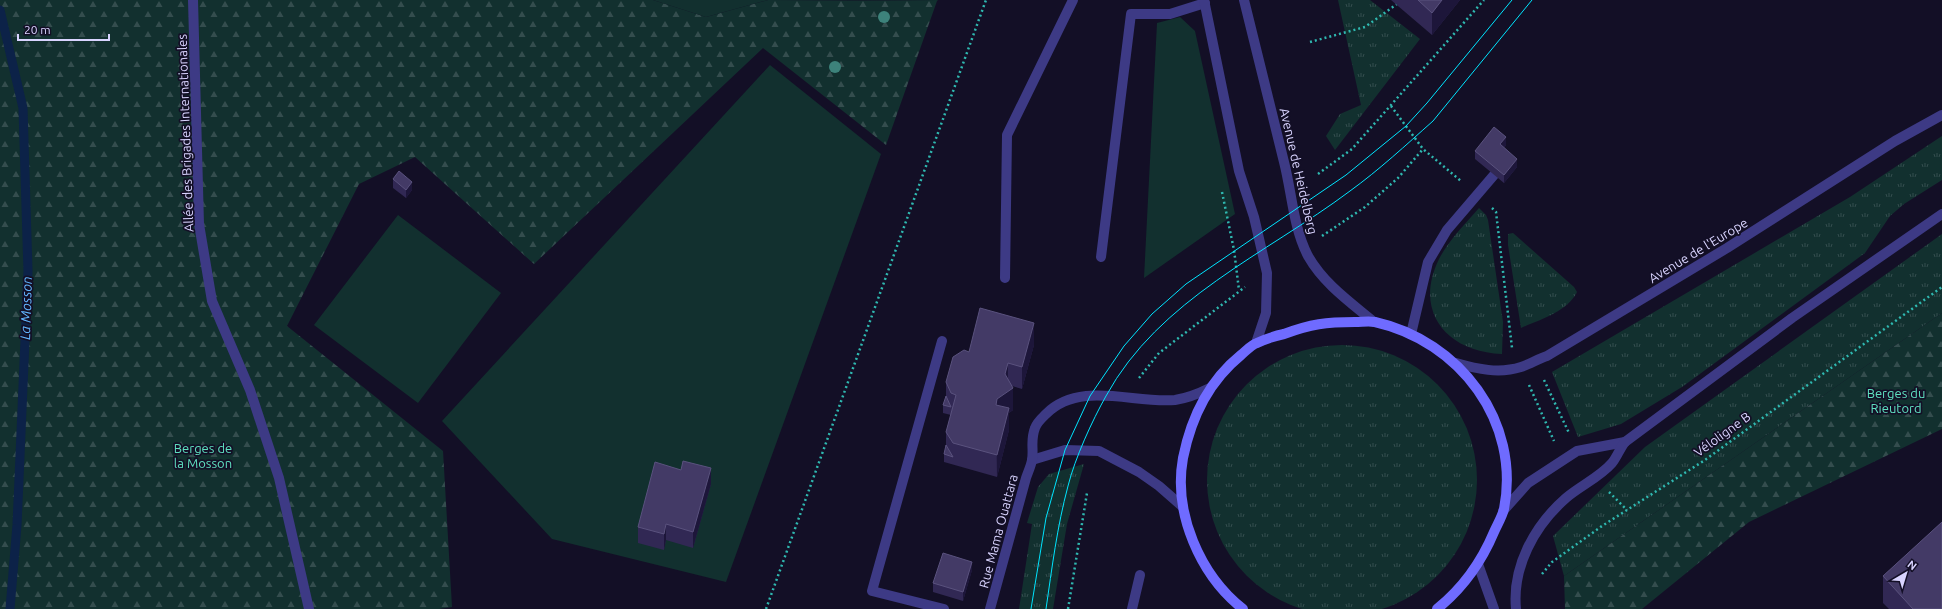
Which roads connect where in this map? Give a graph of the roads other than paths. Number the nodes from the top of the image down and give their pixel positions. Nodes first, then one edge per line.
1 (193, 0) edge
2 (1072, 0) edge
3 (1244, 0) edge
4 (1204, 2) edge
5 (1942, 115) edge
6 (1494, 175) edge
7 (1942, 214) edge
8 (1101, 257) dead end
9 (1005, 278) dead end
10 (1374, 322) junction
11 (1411, 334) junction
12 (942, 340) dead end
13 (1256, 343) junction
14 (1456, 363) junction
15 (1210, 388) junction
16 (1624, 442) junction
17 (1032, 460) junction
18 (1183, 507) junction
19 (1503, 511) junction
20 (1478, 564) junction
21 (1140, 575) dead end
22 (310, 609) edge
23 (944, 609) edge
24 (990, 609) edge
25 (1132, 609) edge
26 (1243, 609) edge
27 (1437, 609) edge
28 (1494, 609) edge
29 (1516, 609) edge

1 - 22 street, Allée des Brigades Internationales
2 - 9 street
3 - 10 street, Avenue de Heidelberg
4 - 8 street
4 - 13 street
5 - 14 street, Avenue de l'Europe
6 - 11 street
7 - 16 street
10 - 11 main road
10 - 13 main road
11 - 14 main road
12 - 23 street
13 - 15 main road
14 - 19 main road
15 - 17 street, Rue Mama Ouattara
15 - 18 main road
16 - 19 street
16 - 29 street
17 - 18 street
17 - 24 street, Rue Mama Ouattara
18 - 26 main road
19 - 20 main road
20 - 27 main road
20 - 28 street
21 - 25 street

